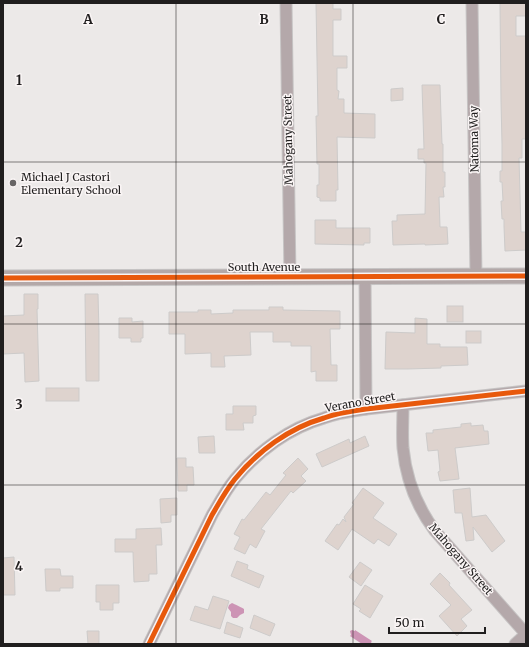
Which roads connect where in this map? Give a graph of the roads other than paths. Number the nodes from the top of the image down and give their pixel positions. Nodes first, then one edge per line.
1 (286, 3) edge
2 (472, 3) edge
3 (476, 276) junction
4 (526, 276) edge
5 (290, 277) junction
6 (365, 277) junction
7 (3, 278) edge
8 (526, 390) edge
9 (403, 404) junction
10 (366, 409) junction
11 (526, 634) edge
12 (149, 644) edge
13 (515, 644) edge

1 - 5 street, Mahogany Street
2 - 3 street, Natoma Way
3 - 4 street, South Avenue
3 - 6 street, South Avenue
5 - 6 street, South Avenue
5 - 7 street, South Avenue
6 - 10 street
8 - 9 street, Verano Street
9 - 10 street, Verano Street
9 - 11 street, Mahogany Street
10 - 12 street, Verano Street
11 - 13 street

